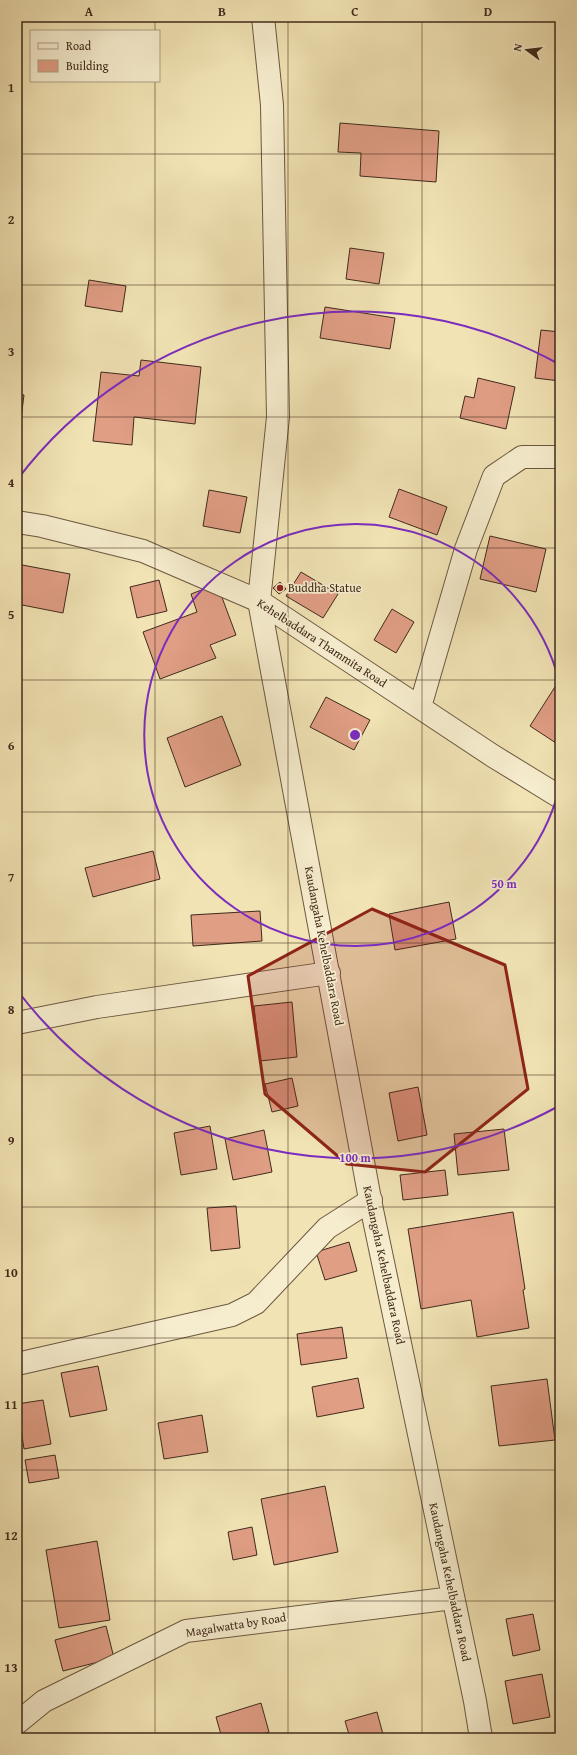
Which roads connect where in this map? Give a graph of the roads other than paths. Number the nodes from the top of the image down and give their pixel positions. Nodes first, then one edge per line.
1 (262, 17) edge
2 (560, 457) edge
3 (17, 522) edge
4 (260, 601) junction
5 (420, 707) junction
6 (560, 797) edge
7 (329, 973) junction
8 (17, 1023) edge
9 (371, 1200) junction
10 (17, 1364) edge
11 (454, 1598) junction
12 (17, 1723) edge
13 (481, 1738) edge

1 - 4 street, Kaudangaha Kehelbaddara Road
2 - 5 street
3 - 4 street, Kehelbaddara Thammita Road
4 - 5 street, Kehelbaddara Thammita Road
4 - 7 street, Kaudangaha Kehelbaddara Road
5 - 6 street, Kehelbaddara Thammita Road
7 - 8 street
7 - 9 street, Kaudangaha Kehelbaddara Road
9 - 10 street
9 - 11 street, Kaudangaha Kehelbaddara Road
11 - 12 street, Magalwatta by Road
11 - 13 street, Kaudangaha Kehelbaddara Road

